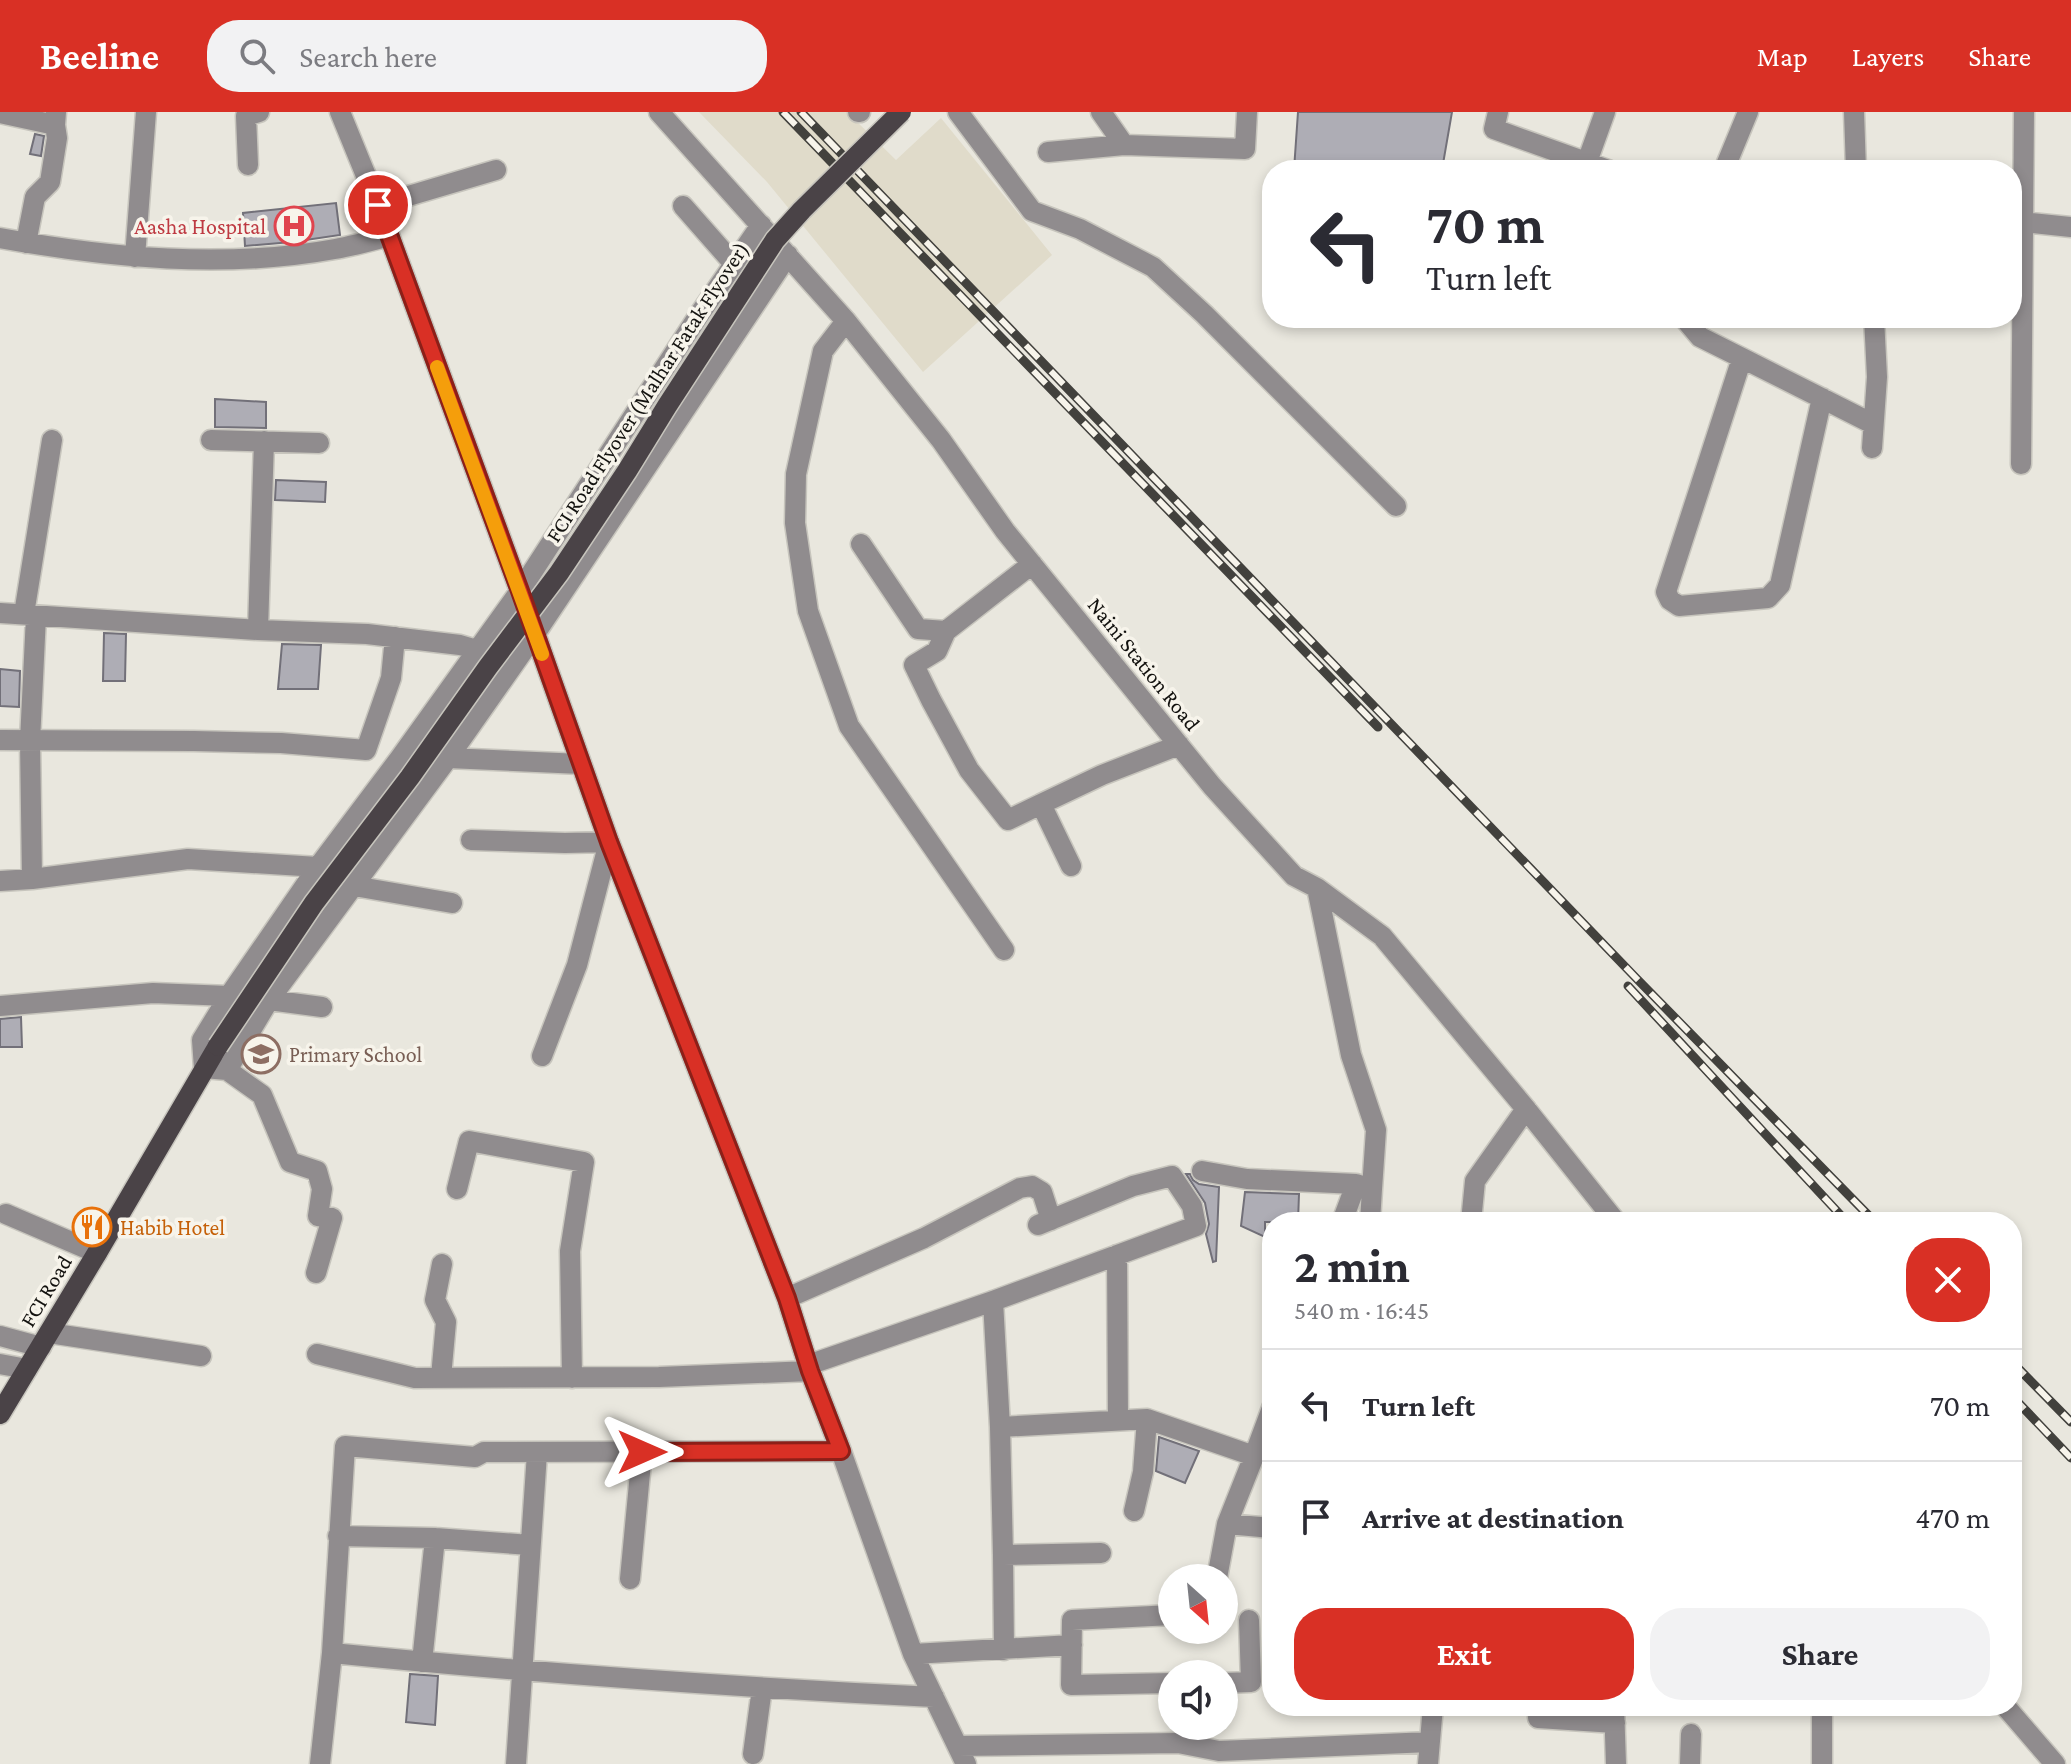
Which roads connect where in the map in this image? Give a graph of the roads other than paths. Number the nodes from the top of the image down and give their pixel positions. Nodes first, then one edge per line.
1 (146, 112) edge
2 (259, 112) edge
3 (340, 112) edge
4 (659, 112) edge
5 (901, 112) edge
6 (958, 112) edge
7 (1247, 112) edge
8 (1498, 112) edge
9 (1605, 112) edge
10 (1748, 112) edge
11 (1854, 112) edge
12 (2024, 112) edge
13 (0, 113) edge
14 (1103, 113) edge
15 (56, 119) edge
16 (1124, 145) junction
17 (1048, 152) dead end
18 (1581, 160) edge
19 (1588, 160) edge
20 (1728, 160) edge
21 (1856, 160) edge
22 (248, 165) dead end
23 (496, 170) dead end
24 (378, 205) junction
25 (683, 206) dead end
26 (2023, 222) junction
27 (761, 225) junction
28 (2071, 227) edge
29 (389, 236) junction
30 (0, 238) edge
31 (26, 243) junction
32 (788, 255) junction
33 (135, 257) junction
34 (734, 264) junction
35 (846, 321) junction
36 (1692, 328) edge
37 (1875, 328) edge
38 (1742, 358) junction
39 (1822, 398) junction
40 (1873, 424) junction
41 (52, 440) dead end
42 (211, 440) dead end
43 (264, 441) junction
44 (319, 443) dead end
45 (1872, 448) dead end
46 (2021, 464) dead end
47 (1396, 506) dead end
48 (861, 544) dead end
49 (1032, 564) junction
50 (520, 591) junction
51 (0, 613) edge
52 (30, 615) junction
53 (258, 630) junction
54 (946, 631) junction
55 (535, 634) junction
56 (395, 637) junction
57 (477, 650) junction
58 (0, 740) edge
59 (30, 741) junction
60 (1179, 745) junction
61 (448, 758) junction
62 (581, 764) junction
63 (1041, 804) junction
64 (471, 840) dead end
65 (609, 842) junction
66 (1071, 866) dead end
67 (318, 867) junction
68 (32, 879) junction
69 (0, 881) edge
70 (354, 886) junction
71 (1317, 888) junction
72 (452, 903) dead end
73 (1004, 950) dead end
74 (229, 996) junction
75 (269, 1000) junction
76 (0, 1006) edge
77 (322, 1007) dead end
78 (542, 1056) dead end
79 (204, 1068) junction
80 (227, 1070) junction
81 (1526, 1109) junction
82 (1202, 1171) dead end
83 (1364, 1186) junction
84 (457, 1189) dead end
85 (1348, 1212) edge
86 (1368, 1212) edge
87 (1472, 1212) edge
88 (1608, 1212) edge
89 (6, 1214) dead end
90 (97, 1253) junction
91 (1117, 1255) junction
92 (442, 1264) dead end
93 (316, 1273) dead end
94 (787, 1298) junction
95 (993, 1301) junction
96 (0, 1336) edge
97 (45, 1340) junction
98 (317, 1354) dead end
99 (201, 1356) dead end
100 (0, 1364) edge
101 (809, 1368) junction
102 (27, 1369) junction
103 (441, 1377) junction
104 (572, 1378) junction
105 (0, 1414) edge
106 (1147, 1419) junction
107 (1118, 1420) junction
108 (1000, 1427) junction
109 (1262, 1435) edge
110 (841, 1451) junction
111 (642, 1452) junction
112 (537, 1453) junction
113 (1254, 1456) junction
114 (1134, 1511) dead end
115 (1227, 1524) junction
116 (1262, 1527) edge
117 (338, 1536) junction
118 (435, 1538) junction
119 (530, 1545) junction
120 (1101, 1553) dead end
121 (1003, 1555) junction
122 (1220, 1564) edge
123 (630, 1579) dead end
124 (1158, 1616) edge
125 (1249, 1620) dead end
126 (1072, 1645) junction
127 (1004, 1650) junction
128 (332, 1653) junction
129 (913, 1654) junction
130 (422, 1662) junction
131 (522, 1671) junction
132 (1238, 1682) edge
133 (1158, 1683) edge
134 (762, 1688) junction
135 (934, 1697) junction
136 (1432, 1716) edge
137 (1538, 1716) edge
138 (1589, 1716) edge
139 (1615, 1716) edge
140 (2014, 1716) edge
141 (1822, 1717) dead end
142 (1691, 1734) dead end
143 (1430, 1742) junction
144 (753, 1754) dead end
145 (1131, 1754) edge
146 (962, 1755) edge
147 (1313, 1756) edge
148 (1220, 1757) edge
149 (320, 1764) edge
150 (516, 1764) edge
151 (1428, 1764) edge
152 (1616, 1764) edge
153 (1690, 1764) edge
154 (1822, 1764) edge
155 (2055, 1764) edge

1 - 33 street
2 - 22 street
3 - 24 street
4 - 27 street, Naini Station Road
5 - 79 main road, FCI Road Flyover (Malhar Fatak Flyover), bridge
6 - 47 street
7 - 16 street
8 - 18 street
9 - 19 street
10 - 20 street
11 - 21 street
12 - 26 street
13 - 15 street
14 - 16 street
15 - 31 street
16 - 17 street
23 - 24 street
24 - 29 street
25 - 34 street
26 - 28 street
26 - 46 street
27 - 32 street, Naini Station Road
27 - 34 street
29 - 33 street
29 - 50 street
30 - 31 street
31 - 33 street
32 - 35 street, Naini Station Road
32 - 55 street
34 - 50 street
35 - 49 street, Naini Station Road
35 - 73 street
36 - 38 street
37 - 40 street
38 - 39 street
38 - 39 street
39 - 40 street
40 - 45 street
41 - 52 street
42 - 43 street
43 - 44 street
43 - 53 street
48 - 54 street
49 - 54 street
49 - 60 street, Naini Station Road
50 - 55 street
50 - 57 street
51 - 52 street
52 - 53 street
52 - 59 street
53 - 56 street
54 - 63 street
55 - 61 street
55 - 62 street
56 - 57 street
56 - 59 street
57 - 67 street
58 - 59 street
59 - 68 street
60 - 63 street
60 - 71 street, Naini Station Road
61 - 62 street
61 - 70 street
62 - 65 street
63 - 66 street
64 - 65 street
65 - 78 street
65 - 94 street
67 - 68 street
67 - 74 street
68 - 69 street
70 - 72 street
70 - 75 street
71 - 81 street, Naini Station Road
71 - 83 street
74 - 76 street
74 - 79 street
75 - 77 street
75 - 80 street
79 - 80 street
79 - 90 main road, FCI Road
80 - 93 street
81 - 87 street
81 - 88 street, Naini Station Road
82 - 83 street
83 - 85 street
83 - 86 street
84 - 104 street
89 - 90 street
90 - 97 main road, FCI Road
91 - 94 street
91 - 95 street
91 - 107 street
92 - 103 street
94 - 101 street
95 - 101 street
95 - 108 street
96 - 97 street
97 - 99 street
97 - 102 main road, FCI Road
98 - 103 street
100 - 102 street
101 - 104 street
101 - 110 street
102 - 105 main road, FCI Road
103 - 104 street
106 - 107 street
106 - 113 street
106 - 114 street
107 - 108 street
108 - 121 street
109 - 113 street
110 - 111 street
110 - 129 street
111 - 112 street
111 - 123 street
112 - 117 street
112 - 119 street
113 - 115 street
115 - 116 street
115 - 122 street
117 - 118 street
117 - 128 street
118 - 119 street
118 - 130 street
119 - 131 street
120 - 121 street
121 - 127 street
124 - 126 street
125 - 132 street
126 - 127 street
126 - 133 street
127 - 129 street
128 - 130 street
128 - 149 street
129 - 135 street
130 - 131 street
131 - 134 street
131 - 150 street
134 - 135 street
134 - 144 street
135 - 146 street
136 - 143 street
137 - 138 street
139 - 152 street
140 - 155 street
141 - 154 street
142 - 153 street
143 - 147 street
143 - 151 street
145 - 146 street
145 - 148 street
147 - 148 street

